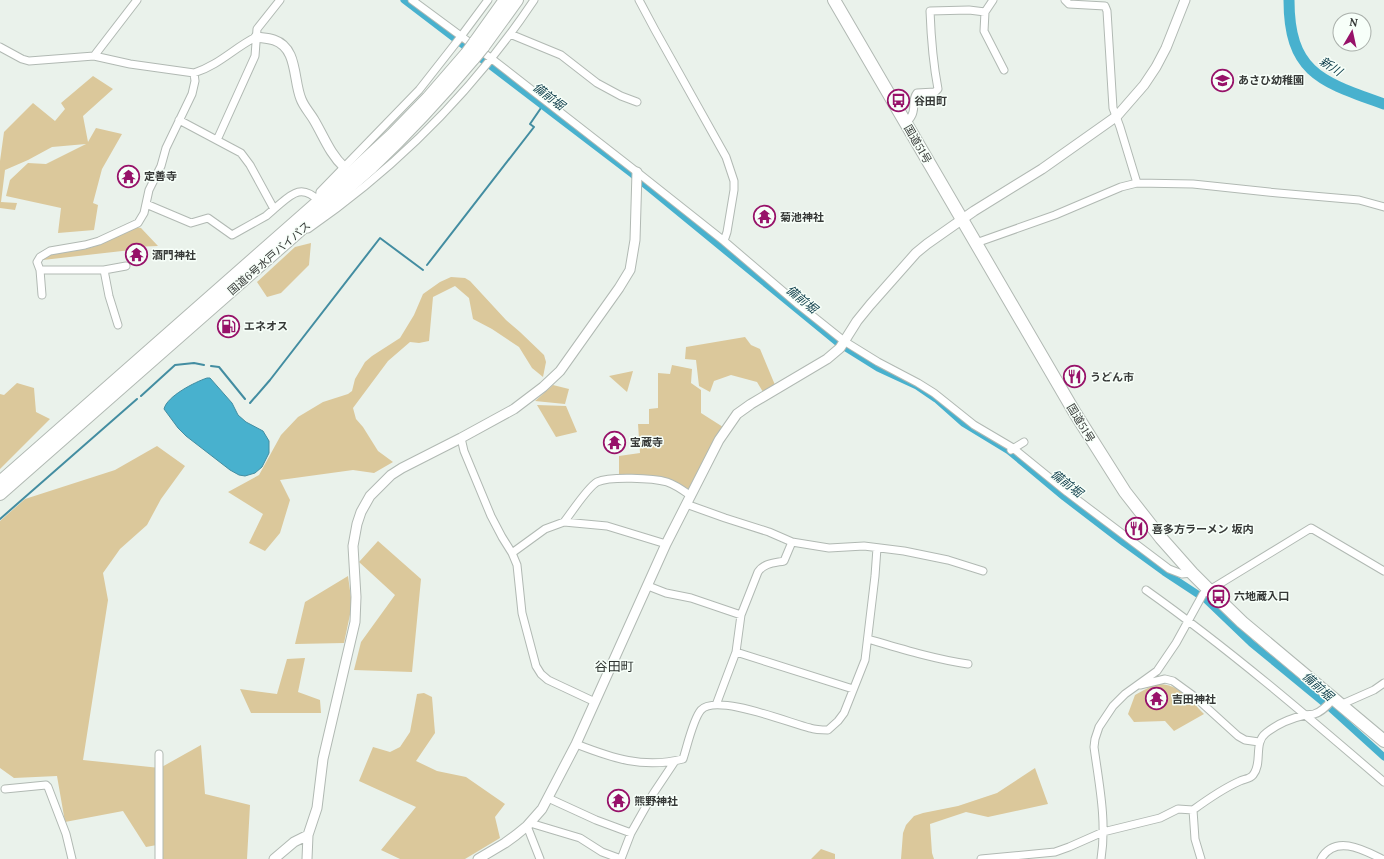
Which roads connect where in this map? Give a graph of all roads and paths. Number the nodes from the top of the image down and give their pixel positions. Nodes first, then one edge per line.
1 (137, 0) edge
2 (280, 0) edge
3 (412, 0) edge
4 (488, 0) edge
5 (505, 0) edge
6 (516, 0) edge
7 (534, 0) edge
8 (639, 0) edge
9 (834, 0) edge
10 (993, 0) edge
11 (1065, 0) edge
12 (1185, 0) edge
13 (1106, 3) edge
14 (985, 12) junction
15 (510, 34) junction
16 (256, 37) junction
17 (459, 40) junction
18 (479, 44) junction
19 (0, 48) edge
20 (470, 55) junction
21 (94, 56) junction
22 (489, 62) junction
23 (1004, 70) dead end
24 (194, 73) junction
25 (637, 102) dead end
26 (1117, 116) junction
27 (179, 120) junction
28 (906, 124) junction
29 (217, 140) junction
30 (344, 167) junction
31 (636, 177) junction
32 (1137, 182) junction
33 (319, 201) junction
34 (146, 204) junction
35 (1384, 208) edge
36 (274, 209) junction
37 (962, 220) junction
38 (724, 241) junction
39 (976, 243) junction
40 (279, 250) junction
41 (126, 266) dead end
42 (40, 270) junction
43 (104, 270) junction
44 (42, 295) dead end
45 (118, 325) dead end
46 (842, 344) junction
47 (461, 438) junction
48 (1024, 442) dead end
49 (1012, 449) junction
50 (0, 482) edge
51 (0, 494) edge
52 (689, 500) junction
53 (564, 522) junction
54 (792, 542) junction
55 (666, 544) junction
56 (877, 548) junction
57 (512, 552) junction
58 (983, 571) dead end
59 (1384, 571) edge
60 (1192, 573) junction
61 (648, 586) junction
62 (1146, 590) dead end
63 (1209, 590) junction
64 (741, 615) junction
65 (1189, 621) junction
66 (868, 639) junction
67 (736, 652) junction
68 (968, 664) dead end
69 (1384, 683) edge
70 (1137, 684) junction
71 (853, 689) junction
72 (595, 702) junction
73 (1331, 704) junction
74 (716, 705) junction
75 (1305, 715) junction
76 (1384, 741) edge
77 (1259, 742) junction
78 (576, 744) junction
79 (159, 754) dead end
80 (675, 761) junction
81 (1384, 782) edge
82 (4, 789) dead end
83 (548, 798) junction
84 (1193, 810) junction
85 (528, 824) junction
86 (1103, 832) junction
87 (631, 833) junction
88 (308, 835) junction
89 (72, 859) edge
90 (159, 859) edge
91 (274, 859) edge
92 (307, 859) edge
93 (478, 859) edge
94 (540, 859) edge
95 (981, 859) edge
96 (1101, 859) edge
97 (1201, 859) edge
98 (1321, 859) edge
99 (1382, 859) edge

1 - 21 street
2 - 16 street
3 - 17 street
4 - 17 street
5 - 18 highway, 国道6号水戸バイパス
6 - 18 highway, 国道6号水戸バイパス
7 - 15 street
8 - 38 street
9 - 28 highway, 国道51号
10 - 14 street
11 - 13 street
12 - 26 street
13 - 26 street
14 - 23 street
14 - 28 street
15 - 22 street
15 - 25 street
16 - 24 street
16 - 29 street
16 - 30 street
17 - 22 street
17 - 30 street
18 - 20 highway, 国道6号水戸バイパス, bridge
19 - 21 street
20 - 33 highway, 国道6号水戸バイパス
20 - 40 highway, 国道6号水戸バイパス
21 - 24 street
22 - 31 street
22 - 40 street
24 - 27 street
26 - 32 street
26 - 37 street
27 - 29 street
27 - 34 street
28 - 37 highway, 国道51号
29 - 36 street
30 - 33 street
31 - 38 street
31 - 47 street
32 - 35 street
32 - 39 street
33 - 36 street
33 - 50 highway, 国道6号水戸バイパス
34 - 36 street
34 - 42 street
37 - 39 highway, 国道51号
37 - 46 street
38 - 46 street
39 - 60 highway, 国道51号
40 - 51 highway, 国道6号水戸バイパス
41 - 43 street
42 - 43 street
42 - 44 street
43 - 45 street
46 - 49 street
46 - 52 street
47 - 57 street
47 - 88 street
48 - 49 street
49 - 60 street
52 - 53 street
52 - 54 street
52 - 55 street
53 - 55 street
53 - 57 street
54 - 56 street
54 - 64 street
55 - 61 street
56 - 58 street
56 - 66 street
57 - 72 street
59 - 63 street
60 - 63 highway, 国道51号
61 - 64 street
61 - 72 street
62 - 65 street
63 - 65 street
63 - 73 highway, 国道51号
64 - 67 street
65 - 70 street
65 - 75 street
66 - 68 street
66 - 71 street
67 - 71 street
67 - 74 street
69 - 73 street
70 - 77 street
70 - 86 street
71 - 74 street
72 - 78 street
73 - 75 street
73 - 76 highway, 国道51号
74 - 80 street
75 - 77 street
75 - 81 street
77 - 84 street
78 - 80 street
78 - 83 street
79 - 90 street
80 - 87 street
82 - 89 street
83 - 85 street
83 - 87 street
84 - 86 street
84 - 97 street
85 - 87 street
85 - 93 street
85 - 94 street
86 - 95 street
86 - 96 street
88 - 91 street
88 - 92 street
98 - 99 street

